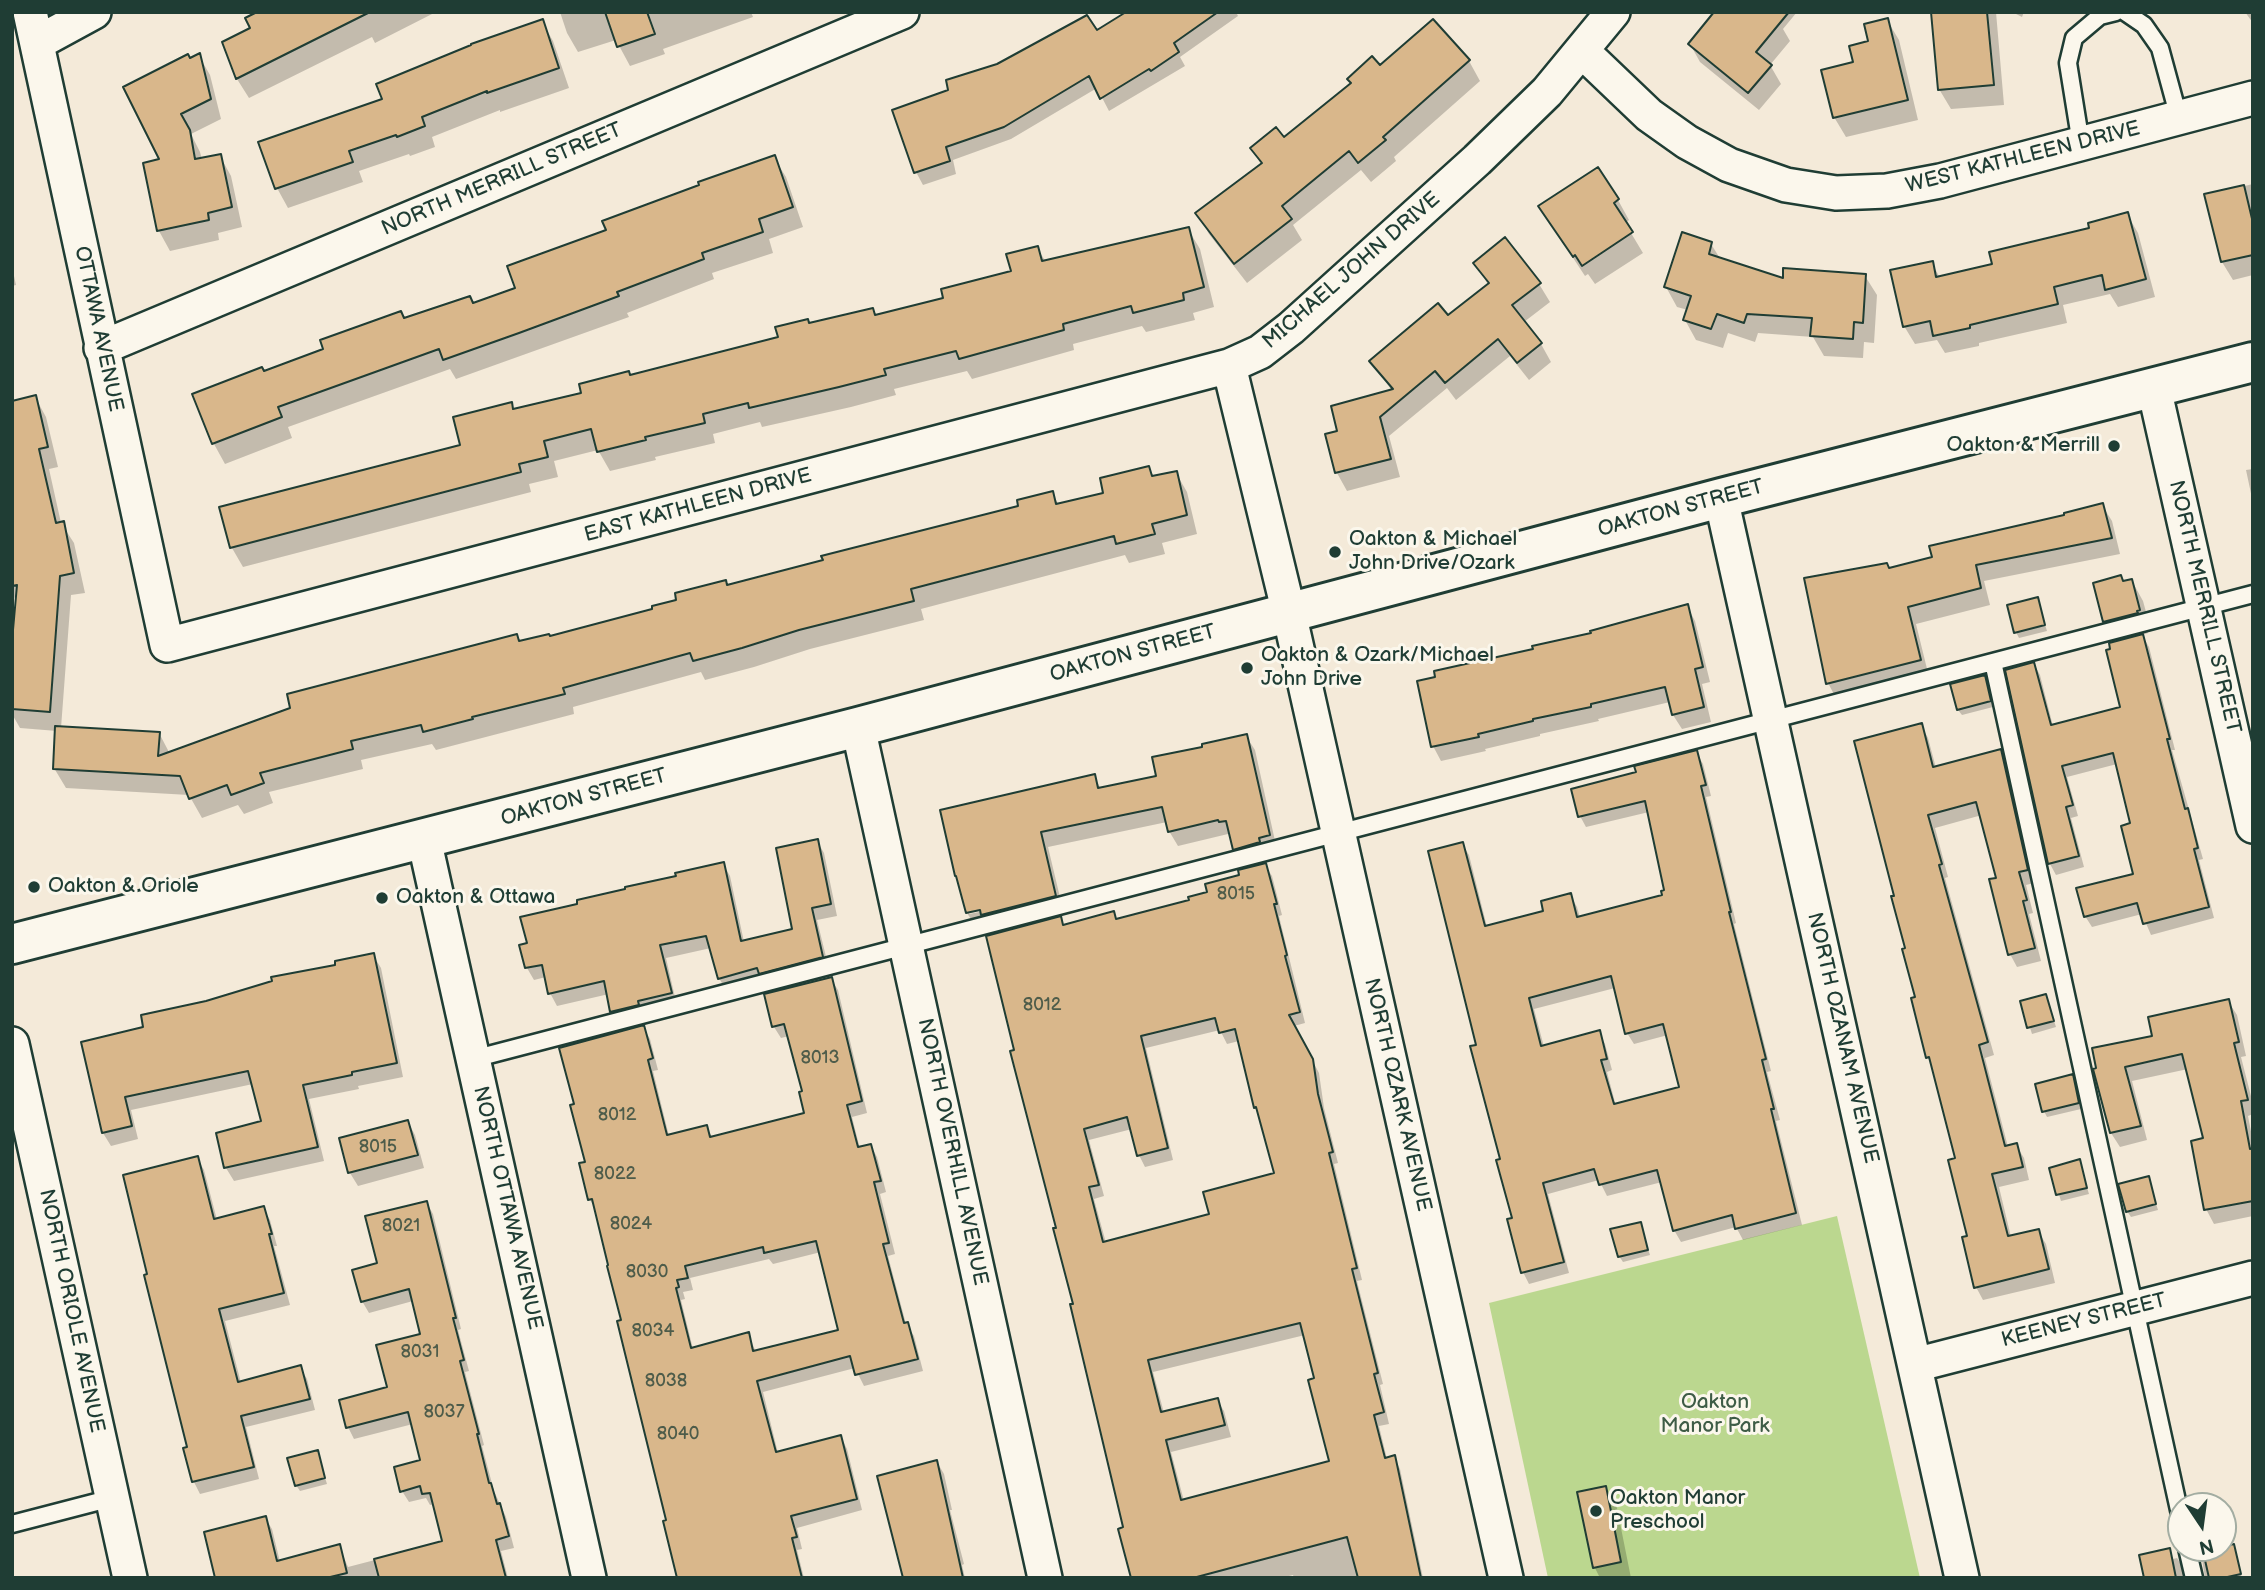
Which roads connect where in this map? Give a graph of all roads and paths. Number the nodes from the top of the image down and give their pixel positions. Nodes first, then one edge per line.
1 (94, 12) edge
2 (902, 12) edge
3 (1613, 12) edge
4 (2116, 12) edge
5 (2125, 12) edge
6 (34, 28) edge
7 (1582, 51) junction
8 (2253, 99) edge
9 (2179, 118) junction
10 (2081, 144) junction
11 (101, 348) junction
12 (2253, 362) edge
13 (1228, 366) junction
14 (2154, 388) junction
15 (1721, 498) junction
16 (2253, 594) edge
17 (2204, 607) junction
18 (1289, 613) junction
19 (167, 645) joint
20 (1993, 662) junction
21 (1771, 720) junction
22 (858, 727) junction
23 (2253, 827) edge
24 (1338, 833) junction
25 (424, 839) junction
26 (12, 944) edge
27 (906, 946) junction
28 (12, 1044) edge
29 (473, 1059) junction
30 (2253, 1278) edge
31 (2135, 1308) junction
32 (1915, 1364) junction
33 (2175, 1492) edge
34 (112, 1498) junction
35 (12, 1524) edge
36 (130, 1578) edge
37 (589, 1578) edge
38 (1045, 1578) edge
39 (1506, 1578) edge
40 (1962, 1578) edge

1 - 6 street
2 - 11 street, NORTH MERRILL STREET
3 - 7 street, MICHAEL JOHN DRIVE
4 - 10 lane
5 - 9 lane
6 - 11 street, OTTAWA AVENUE
7 - 10 street, WEST KATHLEEN DRIVE
7 - 13 street, MICHAEL JOHN DRIVE
8 - 9 street, WEST KATHLEEN DRIVE
9 - 10 street, WEST KATHLEEN DRIVE
11 - 19 street, OTTAWA AVENUE
12 - 14 main road, OAKTON STREET
13 - 18 street
13 - 19 street, EAST KATHLEEN DRIVE
14 - 15 main road, OAKTON STREET
14 - 17 street, NORTH MERRILL STREET
15 - 18 main road, OAKTON STREET
15 - 21 street, NORTH OZANAM AVENUE
16 - 17 lane
17 - 20 lane
17 - 23 street, NORTH MERRILL STREET
18 - 22 main road, OAKTON STREET
18 - 24 street, NORTH OZARK AVENUE
20 - 21 lane
20 - 31 lane
21 - 24 lane
21 - 32 street, NORTH OZANAM AVENUE
22 - 25 main road, OAKTON STREET
22 - 27 street, NORTH OVERHILL AVENUE
24 - 27 lane
24 - 39 street, NORTH OZARK AVENUE
25 - 26 main road, OAKTON STREET
25 - 29 street, NORTH OTTAWA AVENUE
27 - 29 lane
27 - 38 street, NORTH OVERHILL AVENUE
28 - 34 street, NORTH ORIOLE AVENUE
29 - 37 street, NORTH OTTAWA AVENUE
30 - 31 street, KEENEY STREET
31 - 32 street, KEENEY STREET
31 - 33 lane
32 - 40 street, NORTH OZANAM AVENUE
34 - 35 lane
34 - 36 street, NORTH ORIOLE AVENUE

